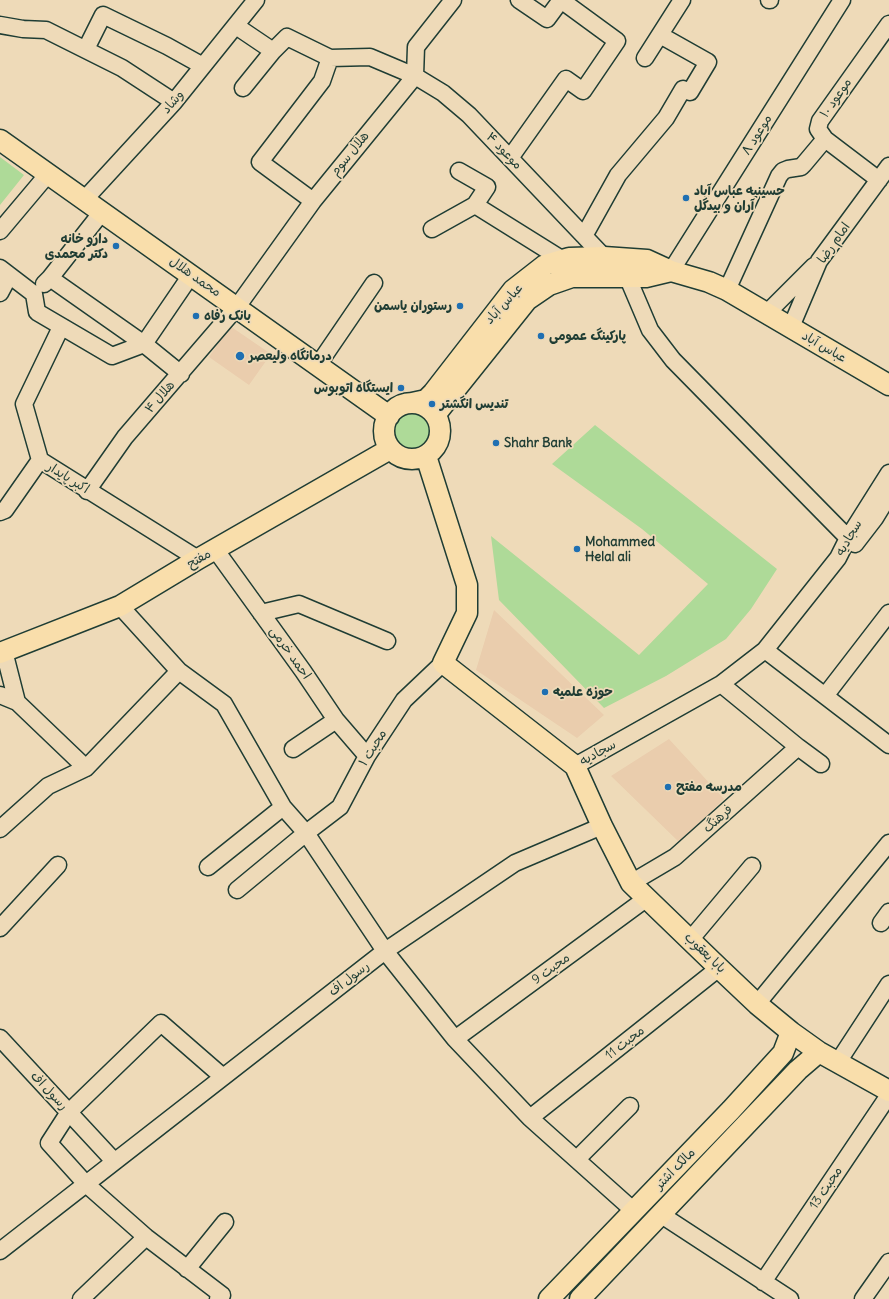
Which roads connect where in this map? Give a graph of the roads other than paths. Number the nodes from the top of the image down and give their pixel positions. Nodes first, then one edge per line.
1 (453, 0) edge
2 (519, 0) edge
3 (682, 0) edge
4 (842, 0) edge
5 (252, 1) edge
6 (889, 24) edge
7 (0, 25) edge
8 (236, 26) junction
9 (660, 35) junction
10 (86, 50) junction
11 (273, 51) junction
12 (330, 58) junction
13 (645, 58) dead end
14 (203, 66) junction
15 (414, 76) junction
16 (243, 88) dead end
17 (174, 102) junction
18 (825, 139) junction
19 (0, 140) edge
20 (510, 158) junction
21 (889, 166) edge
22 (460, 171) dead end
23 (48, 174) junction
24 (879, 180) junction
25 (84, 200) junction
26 (313, 201) junction
27 (475, 206) junction
28 (102, 212) junction
29 (432, 229) dead end
30 (0, 231) edge
31 (584, 236) junction
32 (604, 257) junction
33 (563, 260) junction
34 (819, 261) junction
35 (671, 271) junction
36 (5, 272) edge
37 (192, 275) junction
38 (628, 276) junction
39 (50, 278) junction
40 (374, 283) dead end
41 (727, 290) junction
42 (0, 293) edge
43 (34, 294) junction
44 (237, 307) junction
45 (767, 313) junction
46 (61, 327) junction
47 (791, 327) junction
48 (144, 344) junction
49 (318, 365) junction
50 (181, 374) junction
51 (889, 385) edge
52 (412, 403) junction
53 (435, 415) junction
54 (389, 416) junction
55 (390, 449) junction
56 (426, 456) junction
57 (40, 460) junction
58 (889, 473) edge
59 (87, 491) junction
60 (889, 495) edge
61 (0, 512) edge
62 (848, 538) junction
63 (215, 549) junction
64 (838, 558) junction
65 (198, 559) junction
66 (120, 606) junction
67 (261, 613) junction
68 (889, 613) edge
69 (386, 640) dead end
70 (764, 650) junction
71 (2, 652) edge
72 (443, 663) junction
73 (179, 671) junction
74 (721, 684) junction
75 (0, 695) edge
76 (825, 696) junction
77 (17, 702) junction
78 (336, 720) junction
79 (889, 745) edge
80 (798, 747) junction
81 (293, 749) dead end
82 (367, 756) junction
83 (821, 764) dead end
84 (575, 766) junction
85 (86, 768) junction
86 (283, 807) junction
87 (602, 826) junction
88 (0, 829) edge
89 (306, 833) junction
90 (889, 843) edge
91 (58, 864) dead end
92 (208, 866) dead end
93 (752, 866) dead end
94 (632, 883) junction
95 (237, 890) dead end
96 (647, 898) junction
97 (0, 928) edge
98 (690, 940) junction
99 (385, 951) junction
100 (720, 968) junction
101 (889, 984) edge
102 (757, 1004) junction
103 (791, 1032) junction
104 (0, 1038) edge
105 (455, 1039) junction
106 (819, 1052) junction
107 (783, 1053) junction
108 (838, 1062) junction
109 (798, 1070) junction
110 (223, 1077) junction
111 (889, 1091) edge
112 (889, 1095) edge
113 (630, 1106) dead end
114 (69, 1112) junction
115 (530, 1118) junction
116 (577, 1159) junction
117 (114, 1161) junction
118 (86, 1184) junction
119 (634, 1211) junction
120 (660, 1214) junction
121 (225, 1222) dead end
122 (146, 1237) junction
123 (0, 1251) edge
124 (889, 1262) edge
125 (187, 1269) junction
126 (763, 1282) junction
127 (81, 1299) edge
128 (218, 1299) edge
129 (549, 1299) edge
130 (580, 1299) edge
131 (790, 1299) edge
132 (863, 1299) edge

1 - 15 street
2 - 20 street
3 - 9 street
4 - 35 street, موعود ۸
5 - 8 street, وشاد
6 - 18 street, موعود ۱۰
7 - 10 street
8 - 11 street
8 - 14 street, وشاد
9 - 13 street
9 - 31 street
10 - 14 street
10 - 17 street
11 - 12 street
11 - 16 street
12 - 15 street, موعود ۴
12 - 26 street
14 - 17 street, وشاد
15 - 20 street, موعود ۴
15 - 26 street, هلال سوم
17 - 25 street, وشاد
18 - 24 street
18 - 41 street, موعود ۱۰
19 - 23 main road, محمد هلال
20 - 31 street, موعود ۴
21 - 24 street, امام رضا
22 - 27 street
23 - 25 main road, محمد هلال
23 - 30 street
24 - 34 street, امام رضا
25 - 28 main road, محمد هلال
26 - 44 street, هلال سوم
27 - 29 street
27 - 33 street
28 - 37 main road, محمد هلال
28 - 39 street
31 - 32 street, موعود ۴
32 - 33 main road, عباس آباد
32 - 35 main road, عباس آباد
33 - 52 main road, عباس آباد
34 - 45 street
34 - 47 street, امام رضا
35 - 38 main road, عباس آباد
35 - 41 main road, عباس آباد
36 - 42 street
36 - 43 street
37 - 44 main road, محمد هلال
37 - 48 street
38 - 53 main road, عباس آباد
38 - 62 street
39 - 43 street
39 - 48 street
40 - 49 street
41 - 45 main road, عباس آباد
43 - 46 street
44 - 49 main road, محمد هلال
44 - 50 street, هلال ۴
45 - 47 main road, عباس آباد
46 - 48 street
46 - 57 street, اکبر پایدار
47 - 51 main road, عباس آباد
48 - 50 street
49 - 54 main road, محمد هلال
50 - 59 street, هلال ۴
52 - 53 main road
52 - 54 main road
53 - 56 main road
54 - 55 main road
55 - 56 main road
55 - 63 main road, مفتح
56 - 72 main road
57 - 59 street, اکبر پایدار
57 - 61 street
58 - 62 street, سجادیه
59 - 65 street, اکبر پایدار
60 - 64 street
62 - 64 street, سجادیه
63 - 65 main road, مفتح
63 - 67 street, احمد خرمی
64 - 70 street, سجادیه
65 - 66 main road, مفتح
66 - 71 main road, مفتح
66 - 73 street
67 - 69 street
67 - 78 street, احمد خرمی
68 - 76 street
70 - 74 street, سجادیه
70 - 76 street
71 - 77 street
72 - 82 street, محبت ۱
72 - 84 main road, سجادیه
73 - 85 street
73 - 86 street
74 - 80 street
74 - 84 street, سجادیه
75 - 77 street
76 - 79 street
77 - 85 street
78 - 81 street
78 - 82 street, احمد خرمی
80 - 83 street
80 - 94 street, فرهنگ
82 - 89 street, محبت ۱
84 - 87 main road, بابا یعقوب
85 - 88 street
86 - 89 street
86 - 92 street
87 - 94 main road, بابا یعقوب
87 - 99 street, رسول اف
89 - 95 street, محبت ۱
89 - 99 street
90 - 102 street
91 - 97 street
93 - 98 street
94 - 96 main road, بابا یعقوب
96 - 98 main road, بابا یعقوب
96 - 105 street, محبت 9
98 - 100 main road, بابا یعقوب
99 - 105 street
99 - 110 street, رسول اف
100 - 102 main road, بابا یعقوب
100 - 115 street, محبت 11
101 - 108 street
102 - 103 main road, بابا یعقوب
103 - 106 main road, بابا یعقوب
103 - 107 main road, مالک اشتر
104 - 114 street, رسول اف
105 - 115 street
106 - 108 main road, بابا یعقوب
106 - 109 main road, مالک اشتر
107 - 109 main road
107 - 119 main road, مالک اشتر
108 - 111 main road, بابا یعقوب
109 - 120 main road, مالک اشتر
110 - 114 street
110 - 117 street, رسول اف
112 - 126 street, محبت 13
113 - 116 street
114 - 117 street, رسول اف
114 - 118 street
115 - 116 street
116 - 119 street
117 - 118 street, رسول اف
118 - 122 street
118 - 123 street, رسول اف
119 - 129 main road, مالک اشتر
120 - 126 street
120 - 130 main road, مالک اشتر
121 - 125 street
122 - 125 street
122 - 127 street
124 - 132 street
125 - 128 street
126 - 131 street

